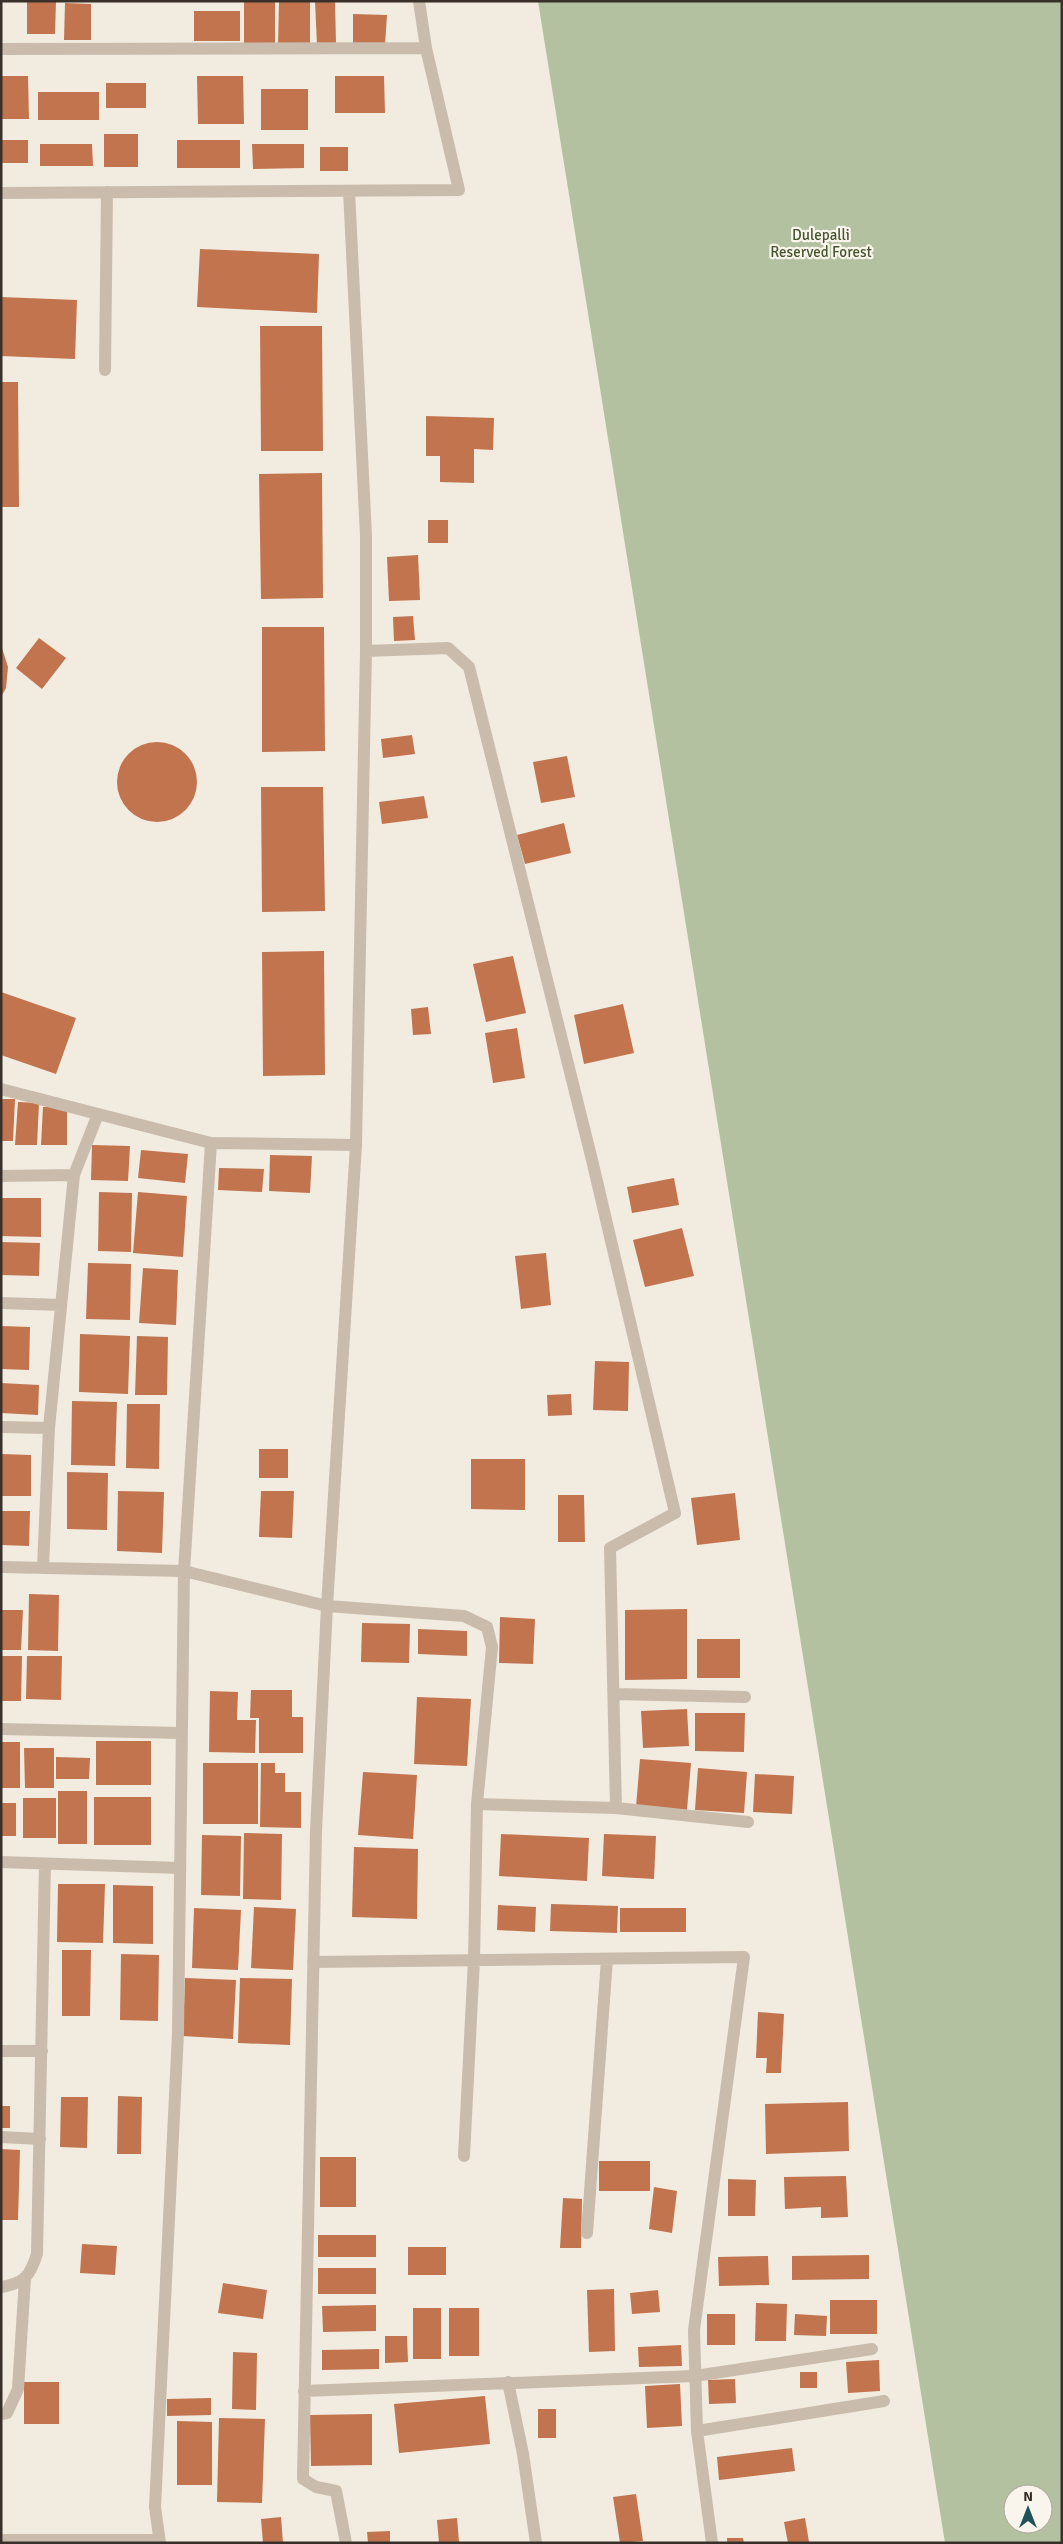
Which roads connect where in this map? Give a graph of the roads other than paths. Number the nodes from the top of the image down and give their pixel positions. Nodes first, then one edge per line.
1 (419, 1) edge
2 (426, 48) junction
3 (1, 50) edge
4 (350, 191) junction
5 (107, 192) junction
6 (1, 193) edge
7 (105, 370) dead end
8 (366, 651) junction
9 (1, 1089) edge
10 (98, 1114) junction
11 (211, 1144) junction
12 (356, 1145) junction
13 (74, 1175) junction
14 (1, 1176) edge
15 (1, 1303) edge
16 (61, 1305) junction
17 (1, 1427) edge
18 (49, 1428) junction
19 (1, 1567) edge
20 (43, 1568) junction
21 (184, 1571) junction
22 (327, 1606) junction
23 (615, 1694) junction
24 (745, 1697) dead end
25 (1, 1729) edge
26 (182, 1733) junction
27 (477, 1804) junction
28 (616, 1808) junction
29 (748, 1822) dead end
30 (1, 1862) edge
31 (45, 1864) junction
32 (180, 1868) junction
33 (607, 1959) junction
34 (474, 1960) junction
35 (313, 1962) junction
36 (1, 2051) edge
37 (42, 2051) junction
38 (1, 2137) edge
39 (40, 2139) junction
40 (464, 2156) dead end
41 (587, 2233) dead end
42 (25, 2278) junction
43 (1, 2287) edge
44 (872, 2349) dead end
45 (695, 2376) junction
46 (508, 2382) junction
47 (304, 2391) junction
48 (884, 2401) dead end
49 (1, 2414) edge
50 (697, 2432) junction
51 (3, 2541) edge
52 (160, 2542) edge
53 (346, 2543) edge
54 (536, 2543) edge
55 (712, 2543) edge

1 - 2 street
2 - 3 street
2 - 4 street
4 - 5 street
4 - 8 street
5 - 6 street
5 - 7 street
8 - 12 street
8 - 23 street
9 - 10 street
10 - 11 street
10 - 13 street
11 - 12 street
11 - 21 street
12 - 22 street
13 - 14 street
13 - 16 street
15 - 16 street
16 - 18 street
17 - 18 street
18 - 20 street
19 - 20 street
20 - 21 street
21 - 22 street
21 - 26 street
22 - 27 street
22 - 35 street
23 - 24 street
23 - 28 street
25 - 26 street
26 - 32 street
27 - 28 street
27 - 34 street
28 - 29 street
30 - 31 street
31 - 32 street
31 - 37 street
32 - 52 street
33 - 34 street
33 - 41 street
33 - 45 street
34 - 35 street
34 - 40 street
35 - 47 street
36 - 37 street
37 - 39 street
38 - 39 street
39 - 42 street
42 - 43 street
42 - 49 street
44 - 45 street
45 - 46 street
45 - 50 street
46 - 47 street
46 - 54 street
47 - 53 street
48 - 50 street
50 - 55 street
51 - 52 street

